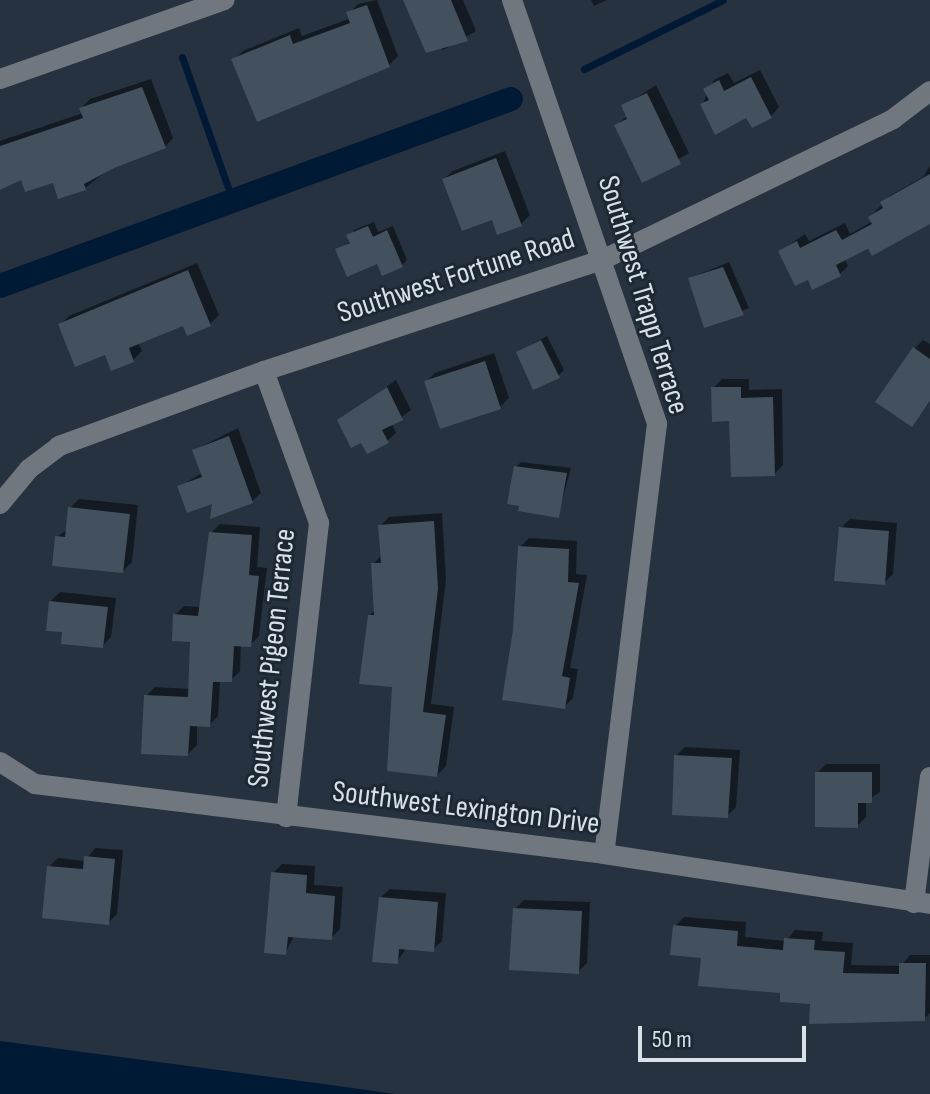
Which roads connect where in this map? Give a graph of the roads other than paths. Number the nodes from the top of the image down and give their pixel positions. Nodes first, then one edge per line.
1 (224, 0) edge
2 (512, 0) edge
3 (0, 79) edge
4 (930, 91) edge
5 (604, 259) junction
6 (264, 371) junction
7 (0, 504) edge
8 (0, 762) edge
9 (930, 777) edge
10 (286, 817) junction
11 (604, 854) junction
12 (922, 903) edge

1 - 3 street
2 - 5 street, Southwest Trapp Terrace
4 - 5 street, Southwest Fortune Road
5 - 6 street, Southwest Fortune Road
5 - 11 street, Southwest Trapp Terrace
6 - 7 street, Southwest Fortune Road
6 - 10 street, Southwest Pigeon Terrace
8 - 10 street, Southwest Lexington Drive
9 - 12 street
10 - 11 street, Southwest Lexington Drive
11 - 12 street, Southwest Lexington Drive

